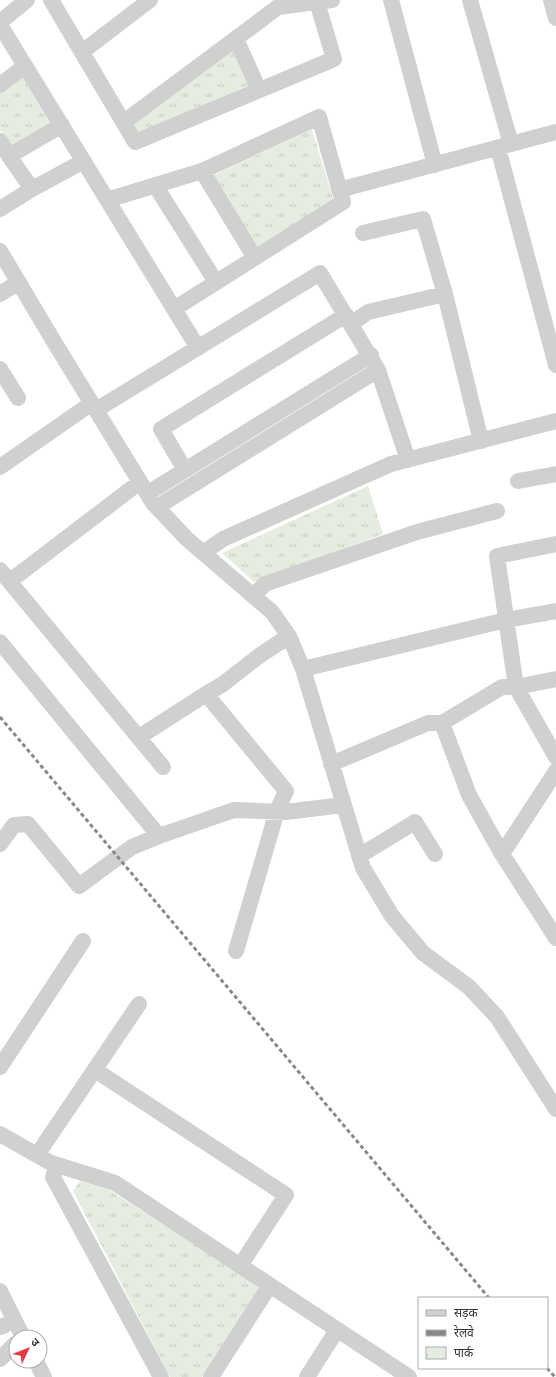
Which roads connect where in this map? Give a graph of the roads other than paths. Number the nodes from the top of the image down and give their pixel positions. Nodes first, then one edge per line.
1 (27, 0) edge
2 (51, 0) edge
3 (150, 0) edge
4 (391, 0) edge
5 (470, 0) edge
6 (551, 0) edge
7 (325, 1) edge
8 (276, 3) edge
9 (556, 18) edge
10 (0, 24) edge
11 (236, 39) junction
12 (82, 52) junction
13 (25, 66) junction
14 (0, 85) edge
15 (258, 90) junction
16 (124, 122) junction
17 (62, 125) junction
18 (556, 132) edge
19 (0, 141) edge
20 (504, 146) junction
21 (9, 156) junction
22 (84, 161) junction
23 (435, 164) junction
24 (202, 171) junction
25 (155, 185) junction
26 (32, 189) junction
27 (339, 190) junction
28 (107, 200) junction
29 (0, 208) edge
30 (363, 233) dead end
31 (0, 251) edge
32 (255, 258) junction
33 (19, 282) junction
34 (216, 282) junction
35 (0, 294) edge
36 (444, 294) junction
37 (174, 309) junction
38 (349, 319) junction
39 (198, 348) junction
40 (371, 355) junction
41 (556, 365) edge
42 (0, 369) edge
43 (378, 370) junction
44 (18, 398) dead end
45 (94, 406) junction
46 (556, 421) edge
47 (481, 441) junction
48 (408, 460) junction
49 (0, 467) edge
50 (185, 470) junction
51 (556, 474) edge
52 (518, 481) dead end
53 (144, 488) junction
54 (157, 506) junction
55 (497, 511) dead end
56 (556, 544) edge
57 (203, 553) junction
58 (5, 576) edge
59 (253, 596) junction
60 (556, 611) edge
61 (506, 620) junction
62 (289, 636) junction
63 (0, 642) edge
64 (303, 669) junction
65 (556, 679) edge
66 (516, 687) junction
67 (206, 694) junction
68 (442, 723) junction
69 (139, 737) junction
70 (556, 757) edge
71 (331, 764) junction
72 (164, 767) dead end
73 (556, 771) edge
74 (343, 805) junction
75 (277, 812) junction
76 (159, 836) junction
77 (0, 844) edge
78 (435, 854) dead end
79 (502, 854) junction
80 (359, 856) junction
81 (555, 934) edge
82 (83, 940) dead end
83 (236, 951) dead end
84 (139, 1004) dead end
85 (0, 1067) edge
86 (95, 1070) junction
87 (556, 1109) edge
88 (0, 1134) edge
89 (37, 1155) junction
90 (57, 1165) junction
91 (240, 1266) junction
92 (270, 1285) junction
93 (0, 1292) edge
94 (13, 1329) edge
95 (337, 1330) junction
96 (8, 1351) edge
97 (0, 1358) edge
98 (161, 1377) edge
99 (211, 1377) edge
100 (307, 1377) edge
101 (409, 1377) edge

1 - 10 street
2 - 12 street
3 - 12 street
4 - 23 street
5 - 20 street
6 - 9 street
7 - 8 street
7 - 15 street
8 - 11 street
10 - 13 street
11 - 15 street
11 - 16 street
12 - 16 street
13 - 14 street
13 - 17 street
15 - 16 street
17 - 21 street
17 - 22 street
18 - 20 street
19 - 21 street
20 - 23 street
20 - 41 street
21 - 26 street
22 - 26 street
22 - 28 street
23 - 27 street
24 - 25 street
24 - 27 street
24 - 32 street
25 - 28 street
25 - 34 street
26 - 29 street
27 - 32 street
28 - 37 street
30 - 36 street
31 - 33 street
32 - 34 street
33 - 35 street
33 - 45 street
34 - 37 street
36 - 38 street
36 - 47 street
37 - 39 street
38 - 39 street
38 - 40 street
38 - 50 street
39 - 45 street
40 - 43 street
40 - 50 street
42 - 44 street
43 - 48 street
43 - 54 street
45 - 49 street
45 - 53 street
46 - 47 street
47 - 48 street
48 - 57 street
50 - 53 street
51 - 52 street
53 - 54 street
53 - 58 street
54 - 57 street
55 - 59 street
56 - 61 street
57 - 59 street
58 - 69 street
59 - 62 street
60 - 61 street
61 - 64 street
61 - 66 street
62 - 64 street
62 - 67 street
63 - 76 street
64 - 71 street
65 - 66 street
66 - 68 street
66 - 70 street
67 - 69 street
67 - 75 street
68 - 71 street
68 - 79 street
69 - 72 street
71 - 74 street
73 - 79 street
74 - 75 street
74 - 80 street
75 - 76 street
75 - 83 street
76 - 77 street
78 - 80 street
79 - 81 street
80 - 87 street
82 - 85 street
84 - 86 street
86 - 89 street
86 - 91 street
88 - 89 street
89 - 90 street
90 - 91 street
90 - 98 street
91 - 92 street
92 - 95 street
92 - 99 street
93 - 94 street
95 - 100 street
95 - 101 street
96 - 97 street

